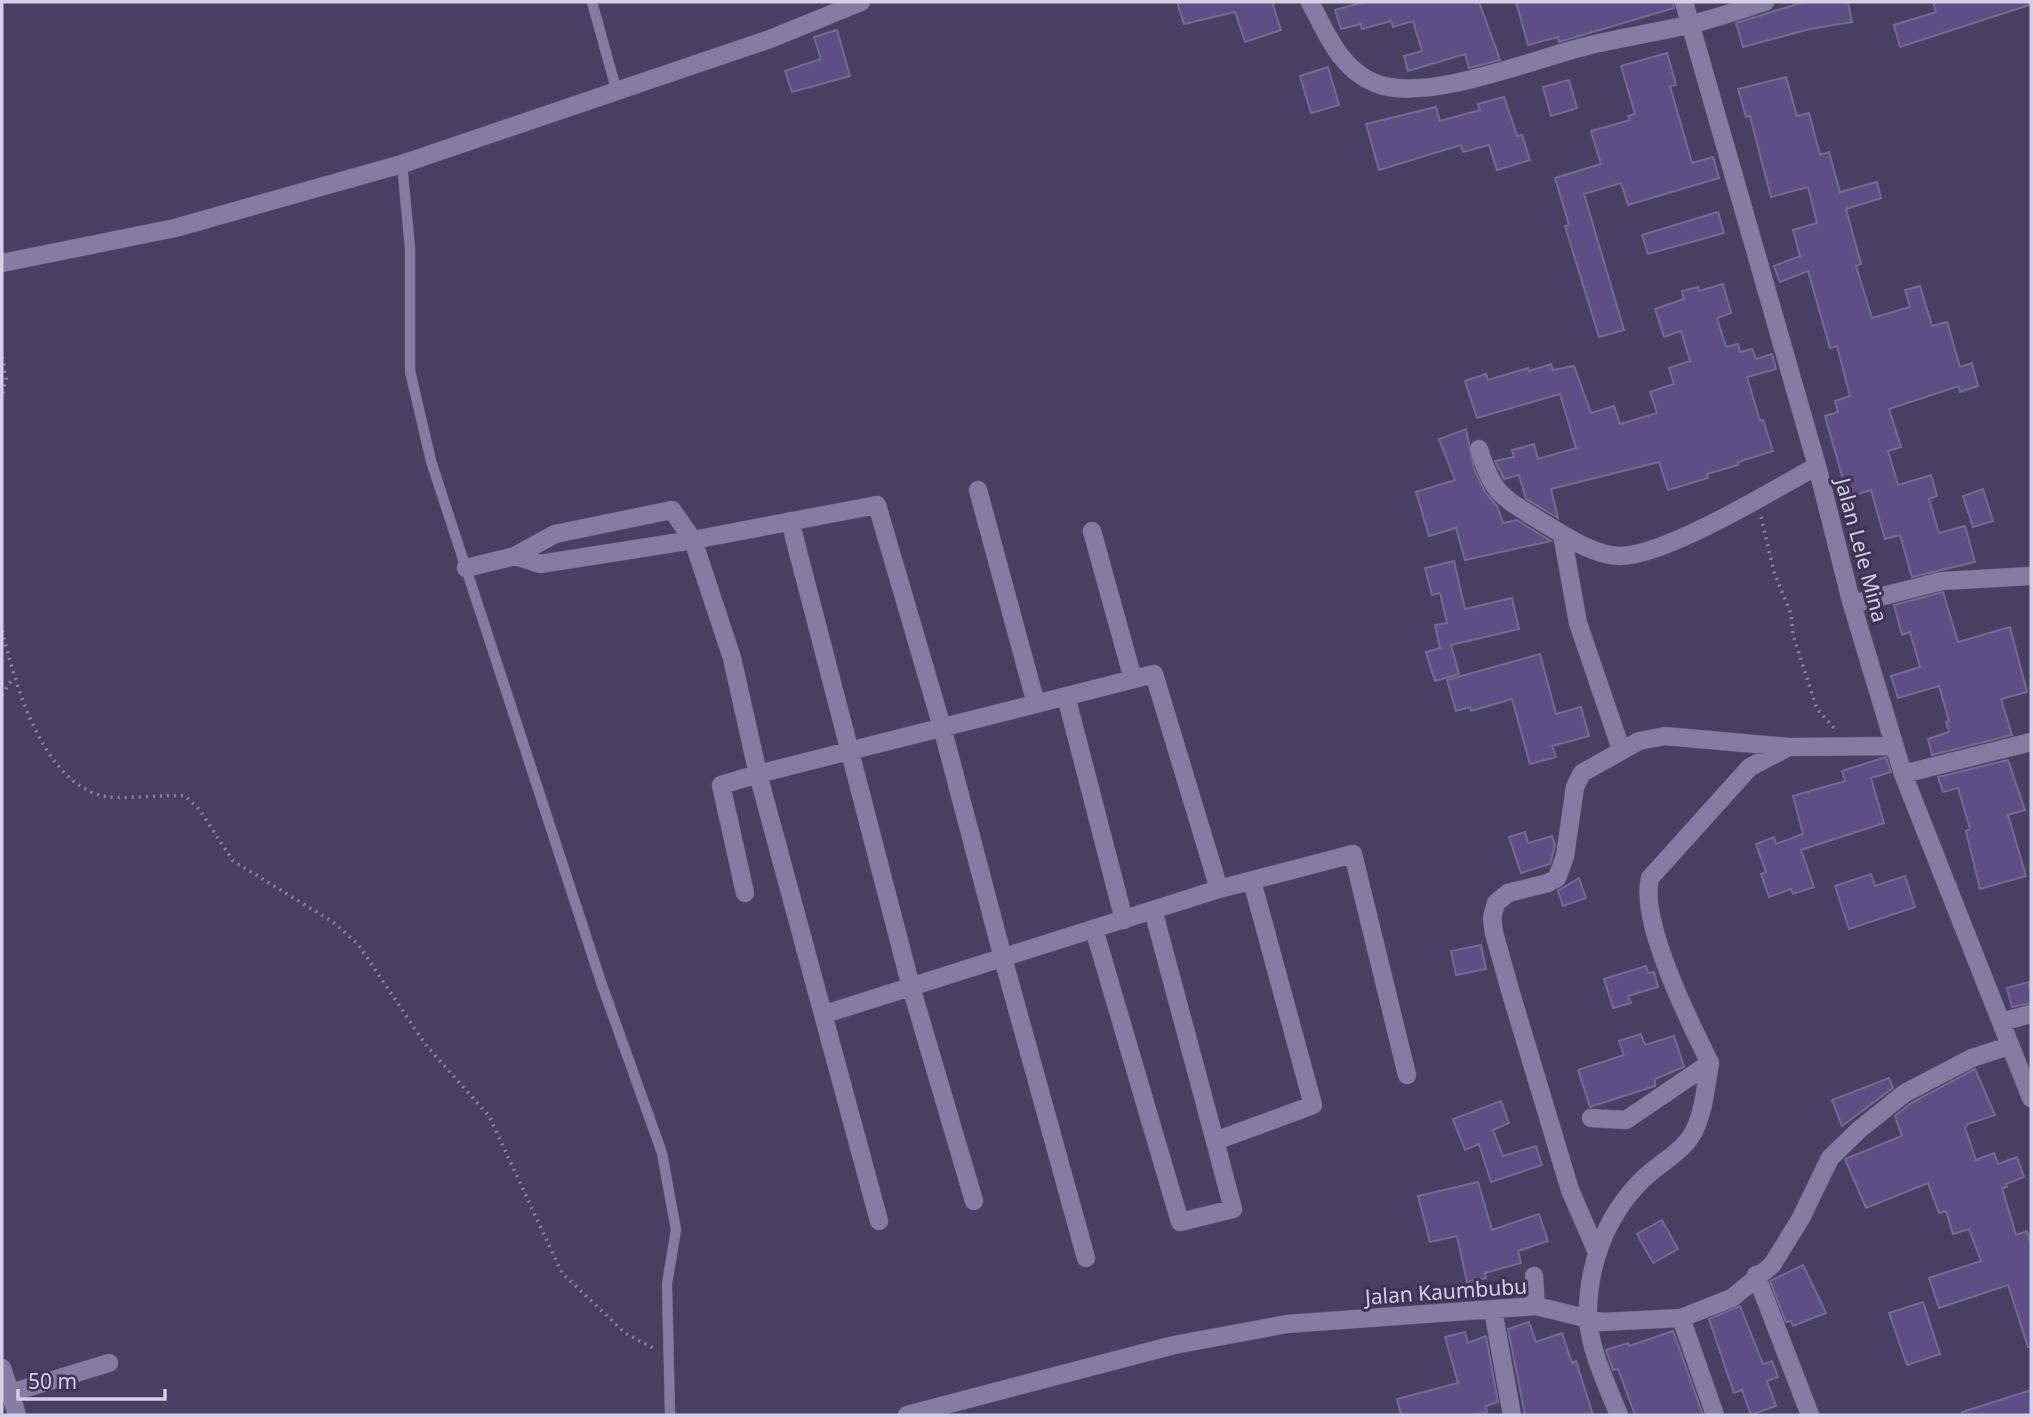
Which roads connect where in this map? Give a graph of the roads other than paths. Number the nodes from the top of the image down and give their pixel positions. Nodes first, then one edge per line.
1 (592, 2) edge
2 (862, 2) edge
3 (1310, 2) edge
4 (1684, 2) edge
5 (1765, 2) edge
6 (1691, 24) junction
7 (617, 92) junction
8 (402, 164) junction
9 (2, 263) edge
10 (1479, 449) dead end
11 (1817, 466) junction
12 (978, 490) dead end
13 (790, 522) junction
14 (1092, 531) dead end
15 (1562, 534) junction
16 (693, 540) junction
17 (515, 556) junction
18 (466, 568) junction
19 (2031, 576) edge
20 (1852, 604) junction
21 (1133, 680) junction
22 (1066, 696) junction
23 (1038, 703) junction
24 (943, 727) junction
25 (2031, 742) edge
26 (1894, 746) junction
27 (1789, 747) junction
28 (1620, 750) junction
29 (852, 751) junction
30 (758, 774) junction
31 (1903, 774) junction
32 (1252, 881) junction
33 (1219, 889) junction
34 (745, 893) dead end
35 (1153, 910) junction
36 (1124, 920) junction
37 (1094, 929) junction
38 (1003, 958) junction
39 (911, 987) junction
40 (825, 1014) junction
41 (2031, 1014) edge
42 (2001, 1022) junction
43 (2009, 1046) junction
44 (1710, 1063) junction
45 (1407, 1074) dead end
46 (2031, 1098) edge
47 (1591, 1118) dead end
48 (1215, 1141) junction
49 (974, 1201) dead end
50 (879, 1221) dead end
51 (1596, 1250) junction
52 (1086, 1258) dead end
53 (1756, 1275) junction
54 (1534, 1276) dead end
55 (1536, 1306) junction
56 (1493, 1310) junction
57 (1681, 1318) junction
58 (1588, 1319) junction
59 (109, 1363) dead end
60 (2, 1368) edge
61 (10, 1393) junction
62 (1505, 1413) edge
63 (17, 1415) edge
64 (670, 1415) edge
65 (907, 1415) edge
66 (1619, 1415) edge
67 (1715, 1415) edge
68 (1810, 1415) edge

1 - 7 lane
2 - 7 street
3 - 6 street
4 - 6 street, Jalan Lele Mina
5 - 6 street
6 - 11 street, Jalan Lele Mina
7 - 8 street
8 - 9 street
8 - 18 lane
10 - 15 street
11 - 15 street
11 - 20 street, Jalan Lele Mina
12 - 23 street
13 - 16 street
13 - 24 street
13 - 29 street
14 - 21 street
15 - 28 street
16 - 17 street
16 - 17 street
16 - 30 street
17 - 18 street
18 - 64 lane
19 - 20 street
20 - 26 street, Jalan Lele Mina
21 - 22 street
21 - 33 street
22 - 23 street
22 - 36 street
23 - 24 street
24 - 29 street
24 - 38 street
25 - 31 street
26 - 27 street
26 - 31 street, Jalan Lele Mina
27 - 28 street
27 - 44 street
28 - 51 street
29 - 30 street
29 - 39 street
30 - 34 street
30 - 40 street
31 - 42 street, Jalan Lele Mina
32 - 33 street
32 - 45 street
32 - 48 street
33 - 35 street
35 - 36 street
35 - 48 street
36 - 37 street
37 - 38 street
37 - 48 street
38 - 39 street
38 - 52 street
39 - 40 street
39 - 49 street
40 - 50 street
41 - 42 street
42 - 43 street, Jalan Lele Mina
43 - 46 street, Jalan Lele Mina
43 - 53 street, Jalan Kaumbubu
44 - 47 street
44 - 51 street
51 - 58 street
53 - 57 street, Jalan Kaumbubu
53 - 68 street
54 - 55 street
55 - 56 street, Jalan Kaumbubu
55 - 58 street, Jalan Kaumbubu
56 - 62 street
56 - 65 street, Jalan Kaumbubu
57 - 58 street, Jalan Kaumbubu
57 - 67 street
58 - 66 street
59 - 61 street
60 - 61 street
61 - 63 street

